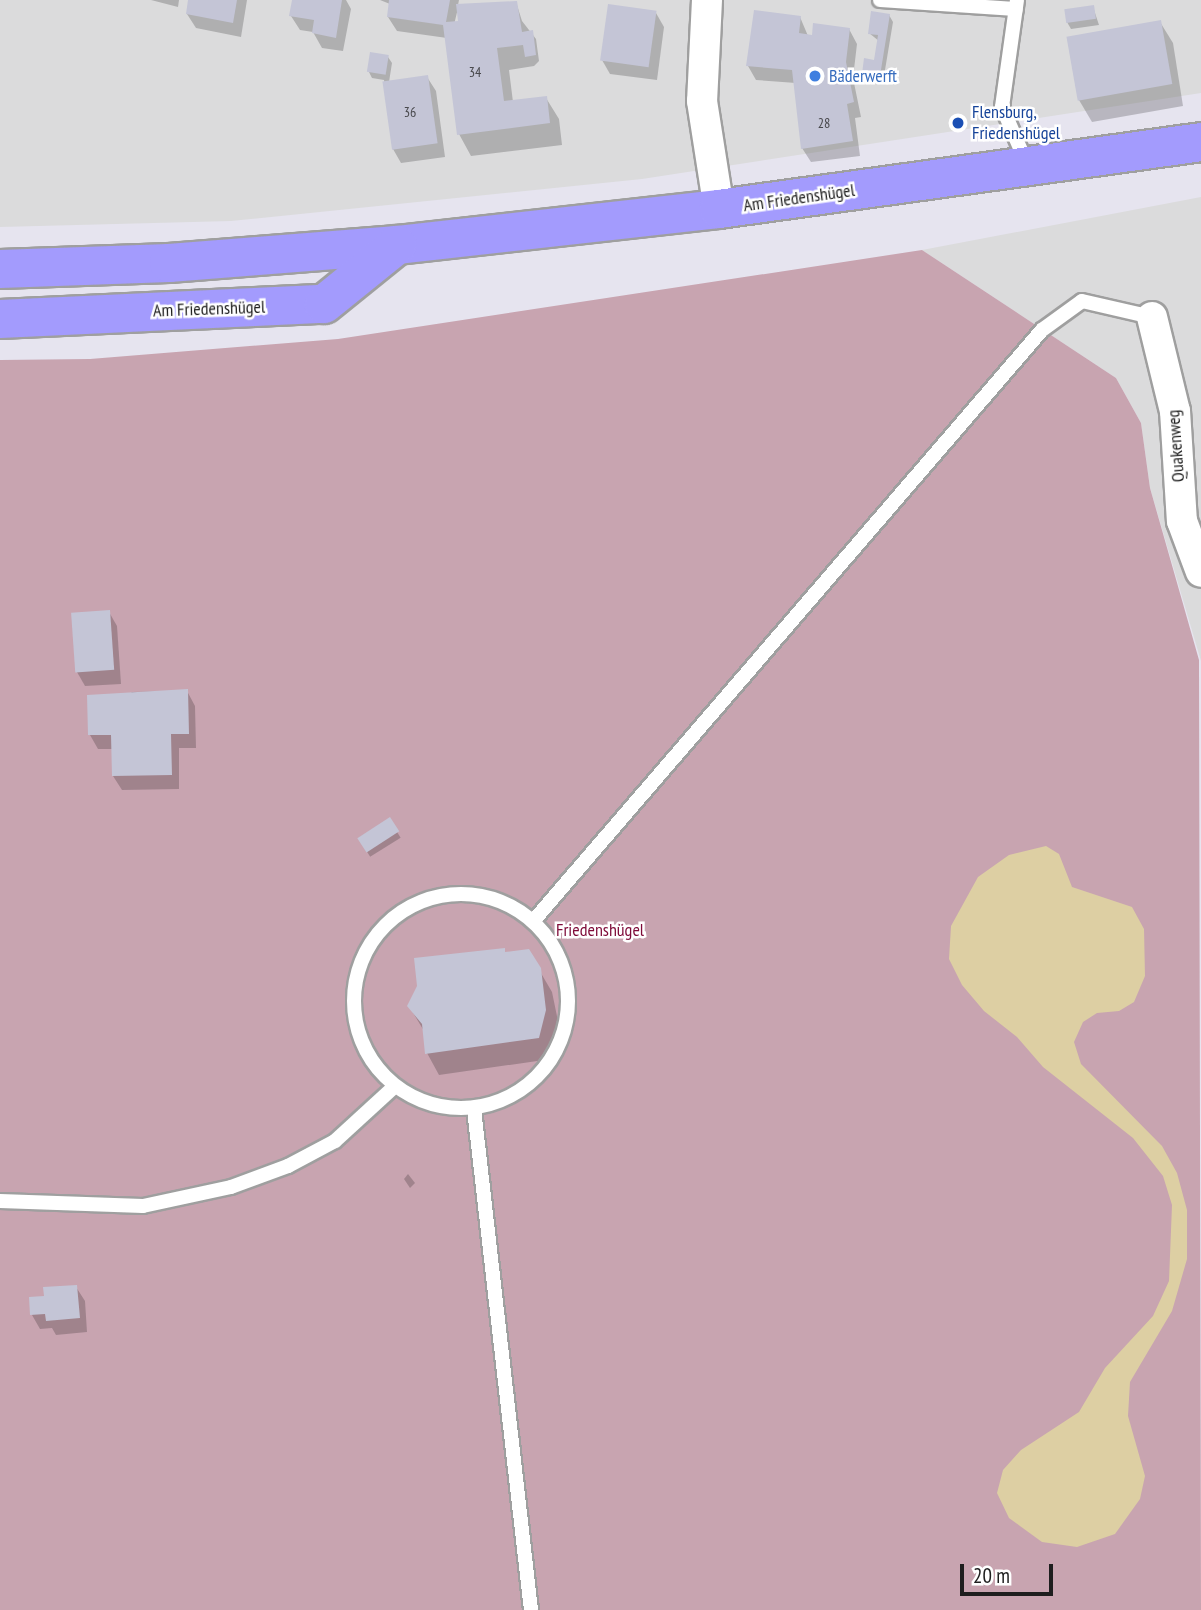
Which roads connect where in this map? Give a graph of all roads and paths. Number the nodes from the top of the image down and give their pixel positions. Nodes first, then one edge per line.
1 (707, 0) edge
2 (880, 0) edge
3 (1016, 5) edge
4 (1201, 142) edge
5 (1028, 165) junction
6 (719, 209) junction
7 (397, 245) junction
8 (0, 269) edge
9 (1152, 317) joint
10 (0, 319) edge
11 (1201, 572) edge
12 (535, 919) junction
13 (394, 1087) junction
14 (474, 1109) junction
15 (0, 1200) edge
16 (531, 1610) edge

1 - 6 street
2 - 3 lane
3 - 5 lane
4 - 5 main road, Am Friedenshügel
5 - 6 main road, Am Friedenshügel
6 - 7 main road, Am Friedenshügel
7 - 8 main road, Am Friedenshügel
7 - 10 main road, Am Friedenshügel
9 - 11 street, Quakenweg
9 - 12 lane
12 - 13 lane
12 - 14 lane
13 - 14 lane
13 - 15 lane
14 - 16 lane

